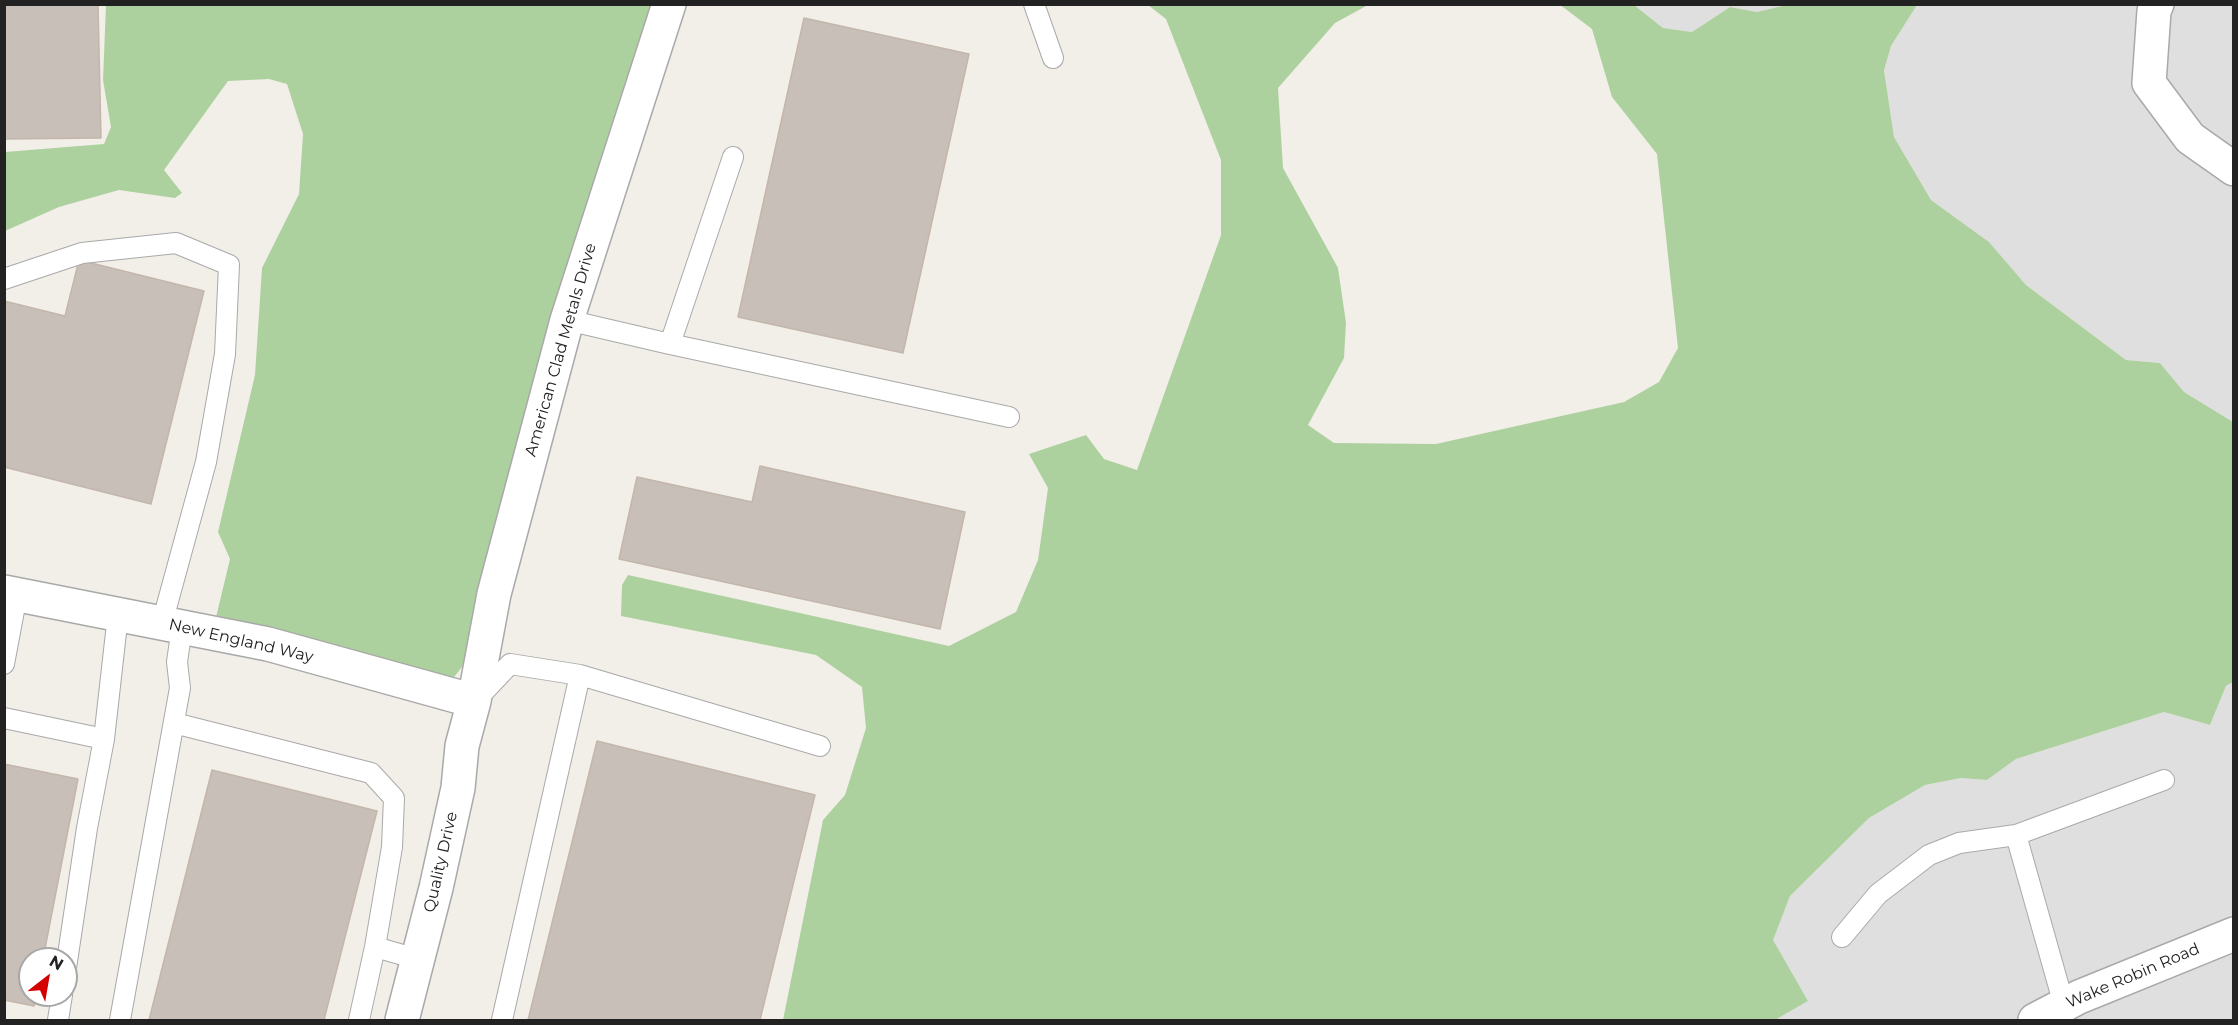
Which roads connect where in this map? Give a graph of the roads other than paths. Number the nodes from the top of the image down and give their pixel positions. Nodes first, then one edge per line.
1 (669, 4) edge
2 (1034, 4) edge
3 (2154, 5) edge
4 (1053, 58) dead end
5 (733, 157) dead end
6 (2234, 170) edge
7 (4, 279) edge
8 (567, 320) junction
9 (670, 344) junction
10 (1010, 417) dead end
11 (11, 594) edge
12 (118, 615) junction
13 (172, 625) junction
14 (4, 664) edge
15 (580, 675) junction
16 (474, 701) junction
17 (4, 718) edge
18 (174, 723) junction
19 (104, 739) junction
20 (819, 746) dead end
21 (2164, 780) dead end
22 (2016, 836) junction
23 (2234, 934) edge
24 (1842, 937) dead end
25 (69, 947) edge
26 (375, 947) junction
27 (417, 959) junction
28 (2066, 1012) edge
29 (120, 1020) edge
30 (358, 1020) edge
31 (402, 1020) edge
32 (502, 1020) edge
33 (2035, 1020) edge

1 - 8 street, American Clad Metals Drive
2 - 4 lane
3 - 6 street
5 - 9 lane
7 - 13 lane
8 - 9 lane
8 - 16 street, American Clad Metals Drive
9 - 10 lane
11 - 12 street, New England Way
11 - 14 lane
12 - 13 street, New England Way
12 - 19 lane
13 - 16 street, New England Way
13 - 18 lane
15 - 16 lane
15 - 20 lane
15 - 32 lane
16 - 27 street, Quality Drive
17 - 19 lane
18 - 26 lane
18 - 29 lane
19 - 25 lane
21 - 22 lane
22 - 24 lane
22 - 28 lane
23 - 28 street, Wake Robin Road
26 - 27 lane
26 - 30 lane
27 - 31 street, Quality Drive
28 - 33 street, Wake Robin Road

